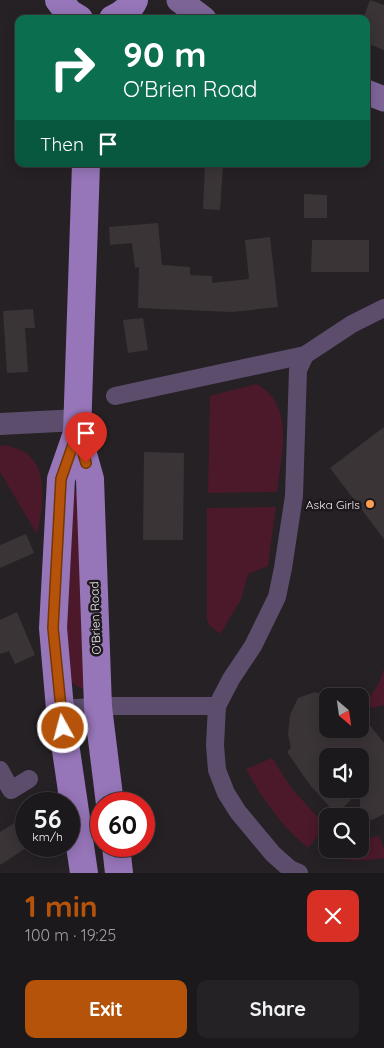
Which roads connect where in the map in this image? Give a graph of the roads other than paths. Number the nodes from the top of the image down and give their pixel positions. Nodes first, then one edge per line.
1 (179, 0) edge
2 (199, 15) edge
3 (370, 94) edge
4 (384, 99) edge
5 (86, 167) edge
6 (384, 308) edge
7 (305, 355) junction
8 (114, 396) dead end
9 (0, 424) edge
10 (78, 426) junction
11 (98, 706) junction
12 (217, 706) junction
13 (60, 709) junction
14 (0, 770) edge
15 (29, 779) dead end
16 (109, 792) edge
17 (118, 857) edge
18 (84, 873) edge
19 (120, 873) edge
20 (299, 873) edge

1 - 2 main road
3 - 4 main road
5 - 10 main road, O'Brien Road
6 - 7 street
7 - 8 street
7 - 12 street
9 - 10 street
10 - 11 main road, O'Brien Road
10 - 13 main road, O'Brien Road
11 - 12 street
11 - 13 street
11 - 16 main road, O'Brien Road
12 - 20 street
13 - 18 main road, O'Brien Road
14 - 15 street
17 - 19 main road

